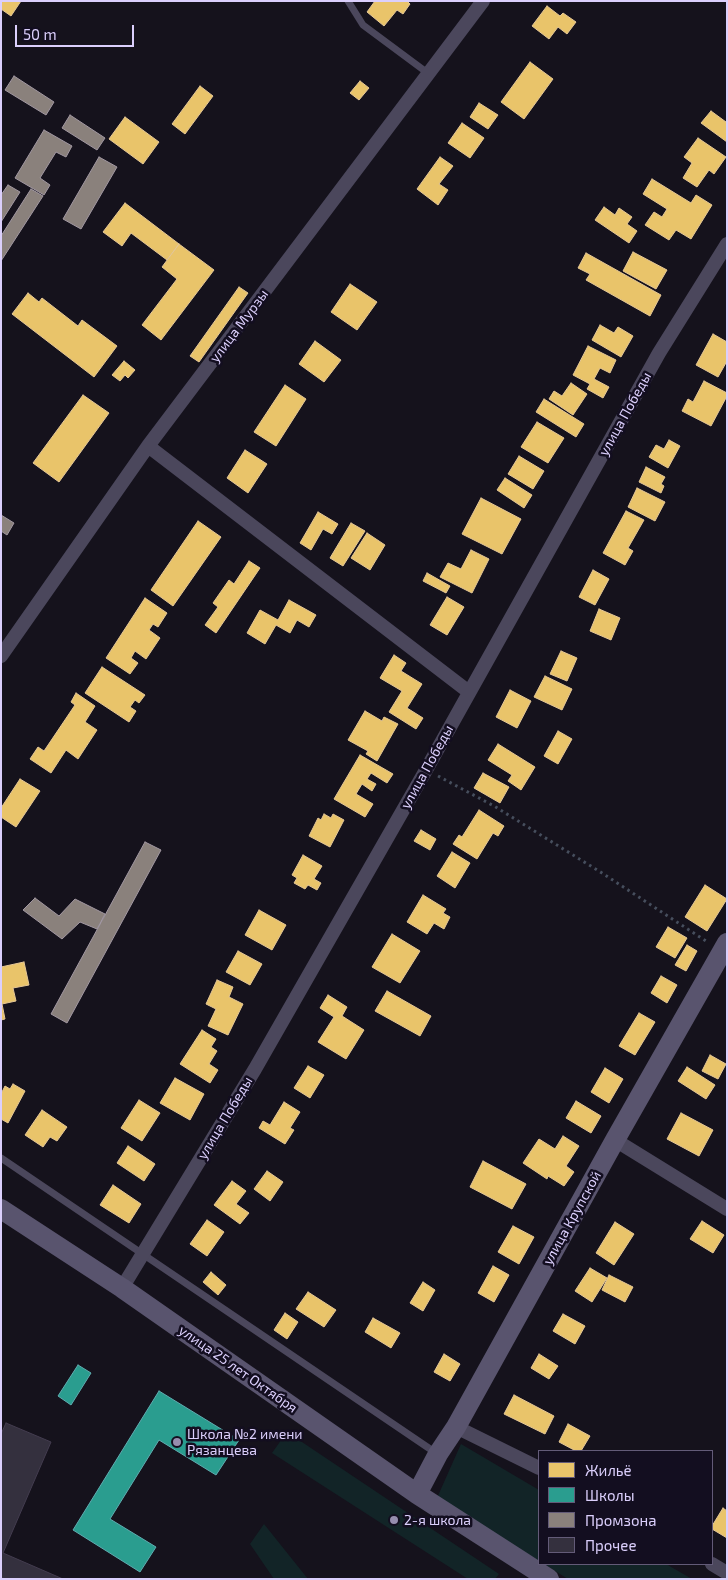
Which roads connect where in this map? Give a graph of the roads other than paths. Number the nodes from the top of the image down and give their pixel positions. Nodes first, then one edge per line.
1 (348, 1) edge
2 (483, 1) edge
3 (429, 74) junction
4 (727, 244) edge
5 (148, 446) junction
6 (1, 656) edge
7 (469, 692) junction
8 (725, 947) edge
9 (615, 1140) junction
10 (1, 1158) edge
11 (1, 1209) edge
12 (727, 1209) edge
13 (143, 1254) junction
14 (122, 1288) junction
15 (456, 1427) junction
16 (438, 1454) junction
17 (538, 1468) edge
18 (417, 1494) junction
19 (713, 1565) edge
20 (727, 1573) edge
21 (549, 1579) edge

1 - 3 lane
2 - 3 street, улица Мурзы
3 - 5 street, улица Мурзы
4 - 7 street, улица Победы
5 - 6 street, улица Мурзы
5 - 7 street
7 - 13 street, улица Победы
8 - 9 street, улица Крупской
9 - 12 street
9 - 15 street, улица Крупской
10 - 13 lane
11 - 14 street, улица 25 лет Октября
13 - 14 street, улица Победы
13 - 16 lane
14 - 18 street, улица 25 лет Октября
15 - 16 street, улица Крупской
15 - 17 street
16 - 18 street, улица Крупской
18 - 21 street, улица 25 лет Октября
19 - 20 street

